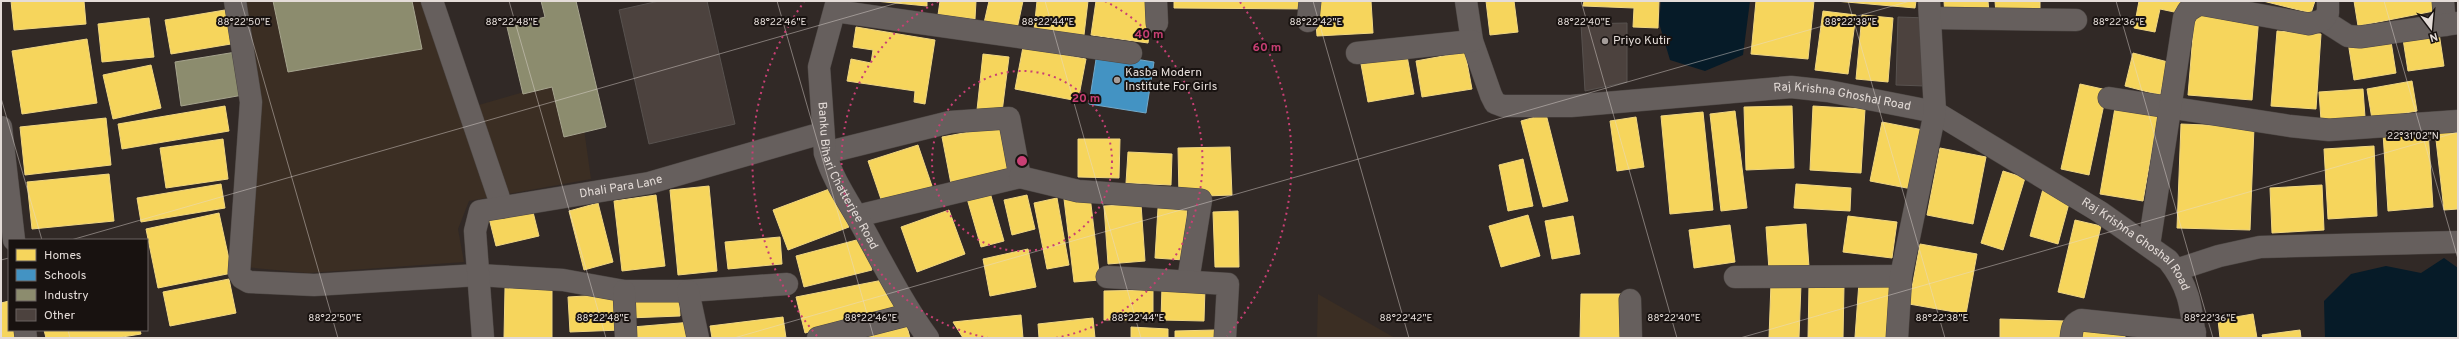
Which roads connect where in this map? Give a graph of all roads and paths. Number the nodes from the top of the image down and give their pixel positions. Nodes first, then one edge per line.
1 (235, 1) edge
2 (432, 1) edge
3 (1156, 1) edge
4 (1466, 1) edge
5 (2443, 1) edge
6 (836, 6) edge
7 (1931, 10) edge
8 (2326, 10) edge
9 (2076, 20) dead end
10 (1157, 23) dead end
11 (2451, 24) edge
12 (1472, 41) junction
13 (1131, 53) dead end
14 (1357, 53) dead end
15 (2109, 98) dead end
16 (2169, 108) junction
17 (1935, 112) junction
18 (2458, 121) edge
19 (1, 127) edge
20 (823, 143) junction
21 (3, 155) edge
22 (1020, 177) junction
23 (502, 207) junction
24 (857, 216) junction
25 (14, 239) edge
26 (2458, 242) edge
27 (2149, 244) junction
28 (2176, 270) junction
29 (478, 275) junction
30 (1901, 276) junction
31 (1735, 277) dead end
32 (1107, 278) dead end
33 (1188, 281) junction
34 (787, 284) dead end
35 (624, 291) junction
36 (688, 291) junction
37 (1630, 300) dead end
38 (911, 314) junction
39 (2195, 335) edge
40 (483, 338) edge
41 (626, 338) edge
42 (698, 338) edge
43 (818, 338) edge
44 (928, 338) edge
45 (1225, 338) edge
46 (1631, 338) edge
47 (1897, 338) edge
48 (2071, 338) edge

1 - 29 street
2 - 23 street
3 - 10 street
4 - 12 street, Raj Krishna Ghoshal Road
5 - 11 street
6 - 13 street
6 - 20 street, Banku Bihari Chatterjee Road
7 - 9 street
7 - 17 street
8 - 11 street
8 - 16 street
12 - 14 street
12 - 17 street, Raj Krishna Ghoshal Road
15 - 16 street
16 - 18 street
16 - 27 street
17 - 27 street, Raj Krishna Ghoshal Road
17 - 30 street
19 - 21 street
20 - 22 street, Dhali Para Lane
20 - 23 street, Dhali Para Lane
20 - 24 street, Banku Bihari Chatterjee Road
21 - 25 street
22 - 24 street
22 - 33 street
23 - 29 street, Dhali Para Lane
24 - 38 street, Banku Bihari Chatterjee Road
26 - 28 street
27 - 28 street, Raj Krishna Ghoshal Road
28 - 39 street, Raj Krishna Ghoshal Road
29 - 35 street
29 - 40 street
30 - 31 street
30 - 47 street
32 - 33 street
33 - 45 street
34 - 36 street
35 - 36 street
35 - 41 street
36 - 42 street
37 - 46 street
38 - 43 street
38 - 44 street, Banku Bihari Chatterjee Road
39 - 48 street

